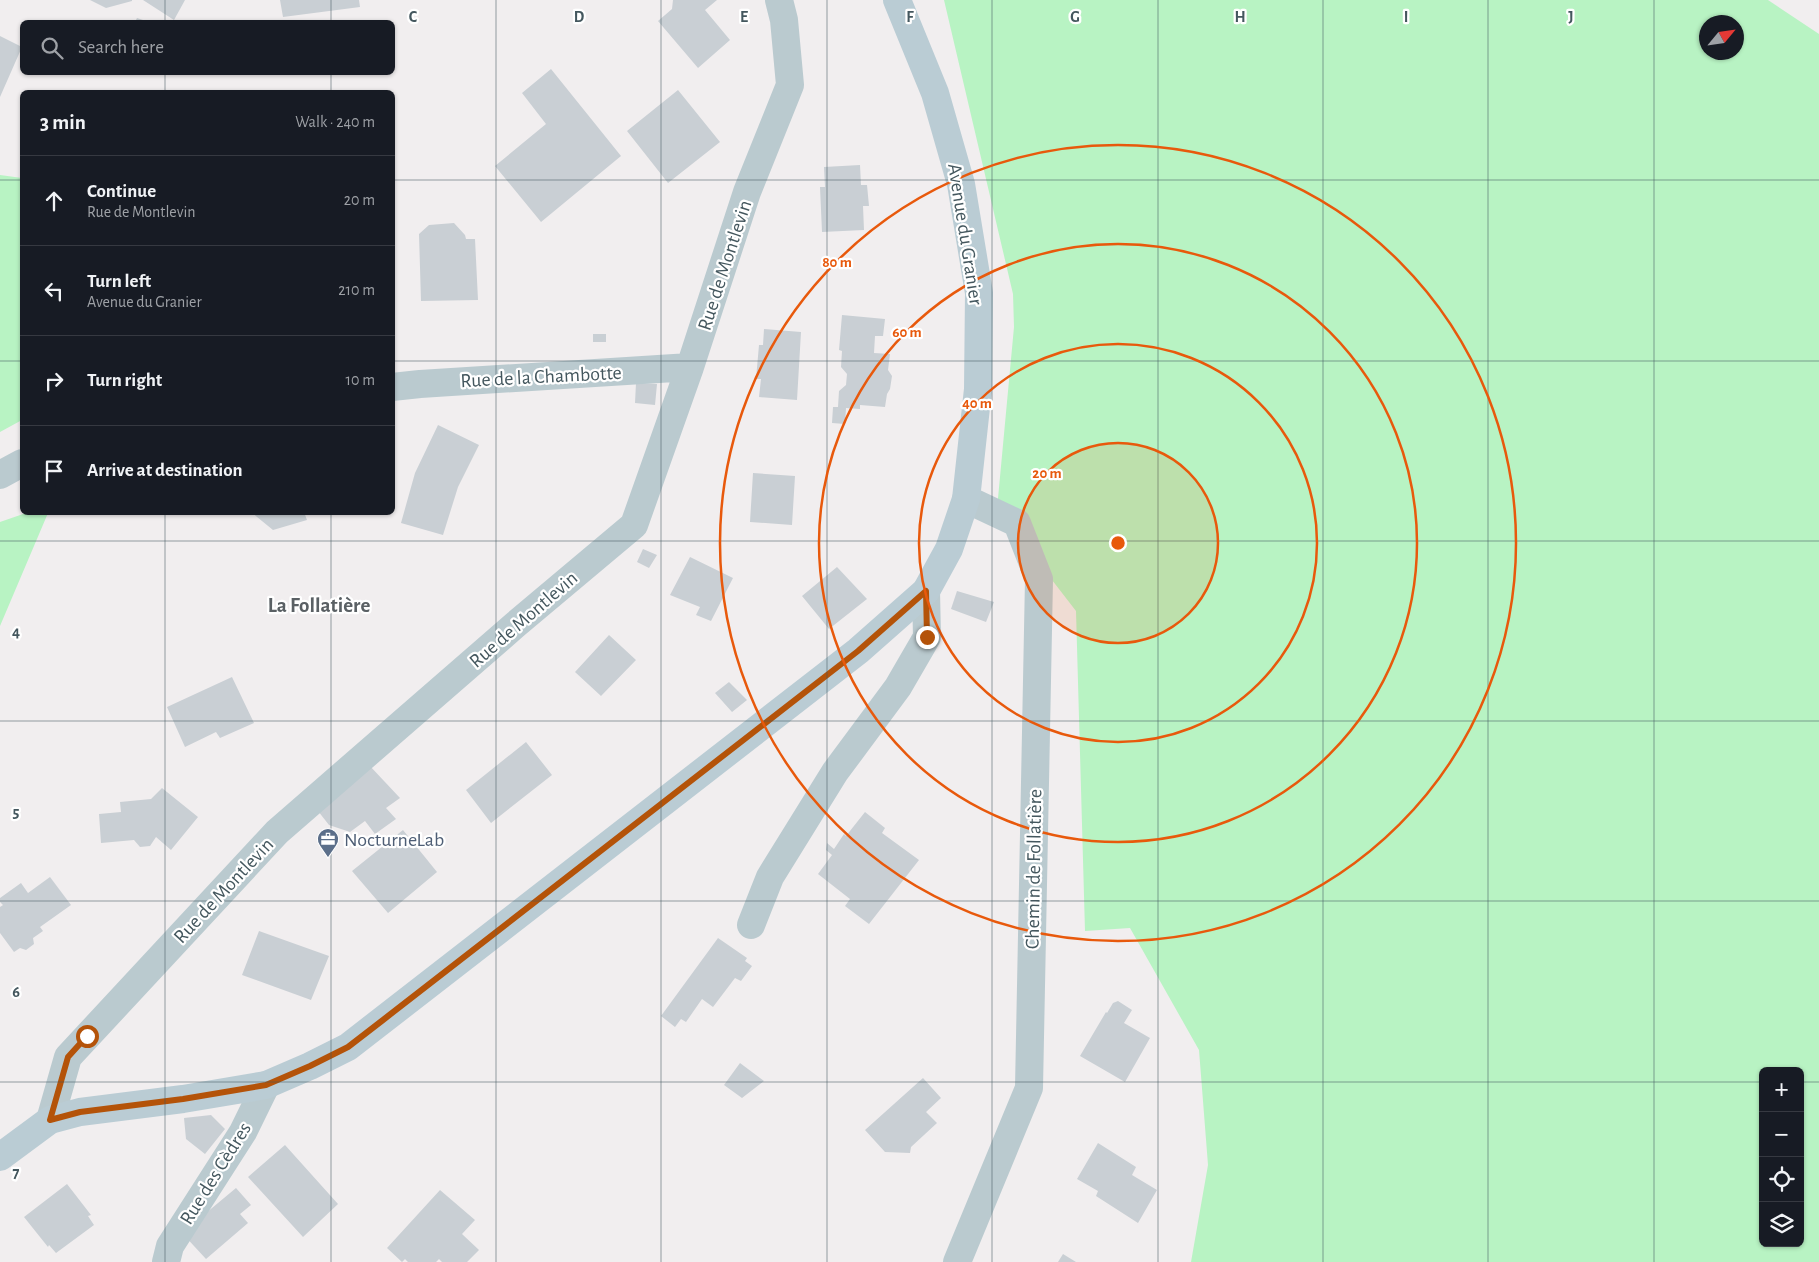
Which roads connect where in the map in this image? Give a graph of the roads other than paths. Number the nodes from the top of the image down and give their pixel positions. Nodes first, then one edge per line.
1 (778, 0) edge
2 (897, 0) edge
3 (690, 367) junction
4 (395, 387) edge
5 (20, 464) edge
6 (0, 475) edge
7 (966, 498) junction
8 (926, 591) junction
9 (751, 925) dead end
10 (266, 1085) junction
11 (50, 1120) junction
12 (0, 1157) edge
13 (166, 1262) edge
14 (957, 1262) edge

1 - 3 street, Rue de Montlevin
2 - 7 main road, Avenue du Granier
3 - 4 street, Rue de la Chambotte
3 - 11 street, Rue de Montlevin
5 - 6 street
7 - 8 main road, Avenue du Granier
7 - 14 street, Chemin de Follatière
8 - 9 street
8 - 10 main road, Avenue du Granier
10 - 11 main road, Avenue du Granier
10 - 13 street, Rue des Cèdres
11 - 12 main road, Avenue du Granier

